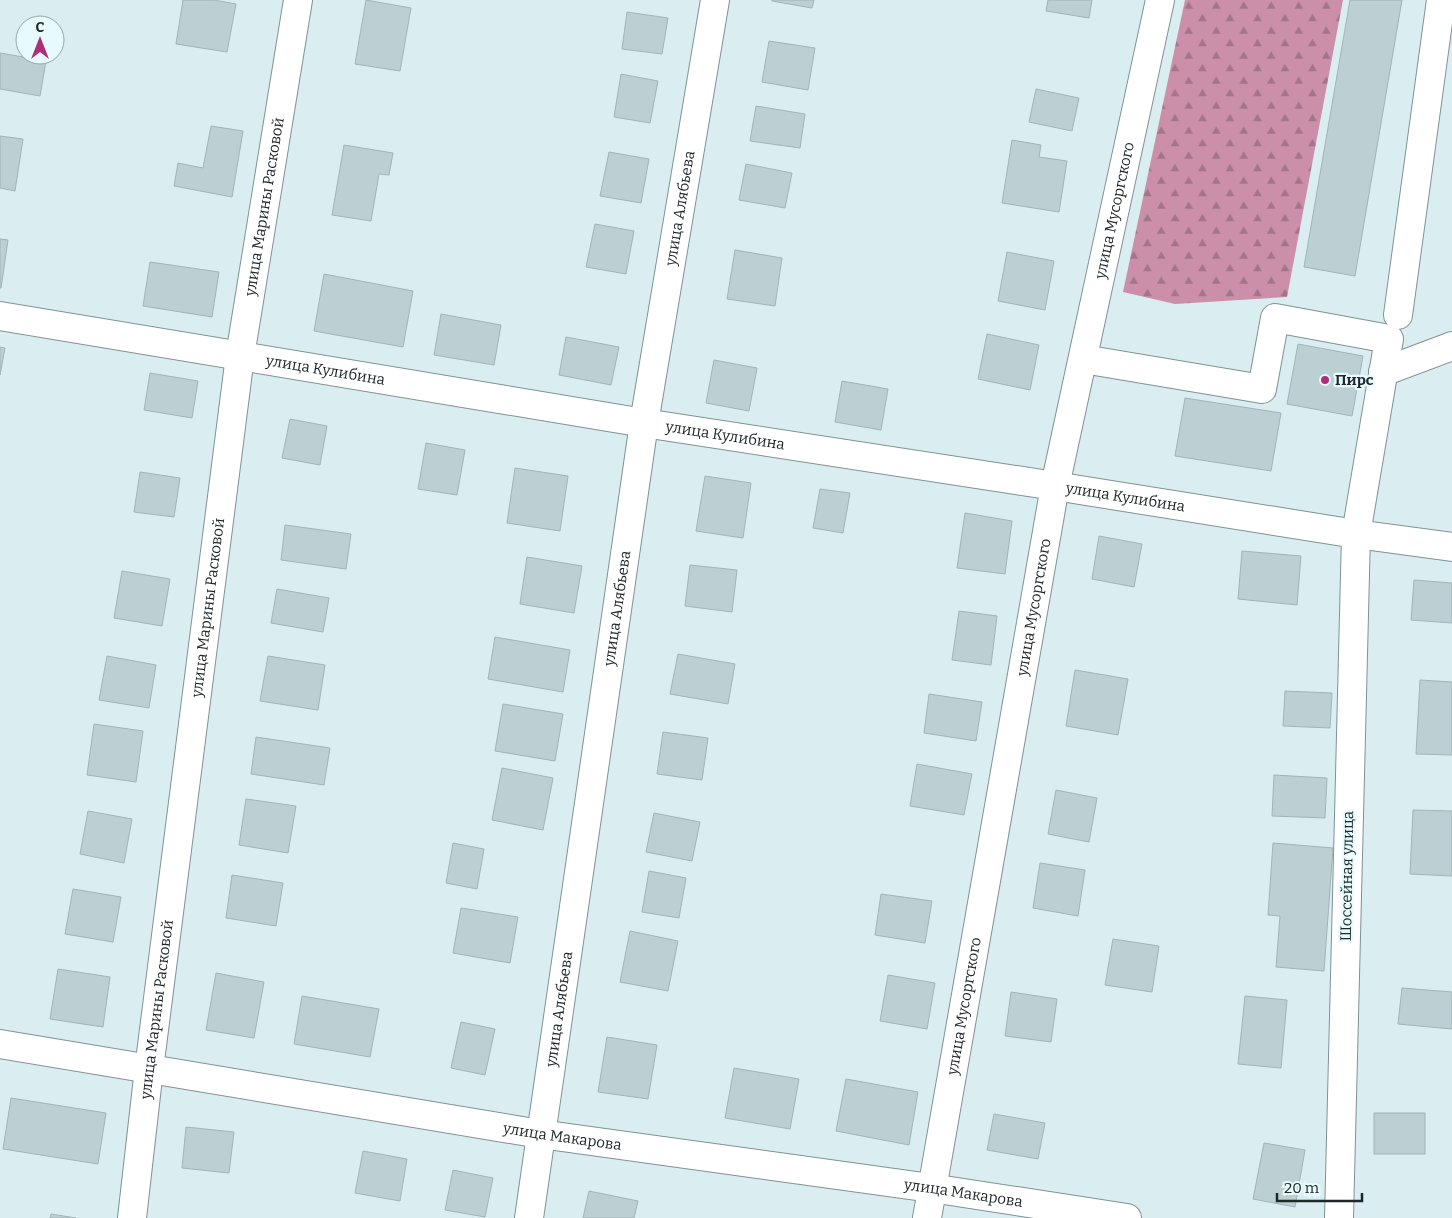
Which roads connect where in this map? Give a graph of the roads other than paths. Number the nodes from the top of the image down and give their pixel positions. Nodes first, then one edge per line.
1 (298, 0) edge
2 (715, 0) edge
3 (1160, 0) edge
4 (1440, 0) edge
5 (1398, 315) dead end
6 (0, 316) edge
7 (1452, 346) edge
8 (240, 356) junction
9 (1083, 359) junction
10 (1383, 372) junction
11 (644, 423) junction
12 (1055, 486) junction
13 (1356, 534) junction
14 (1452, 547) edge
15 (0, 1044) edge
16 (149, 1069) junction
17 (540, 1134) junction
18 (931, 1188) junction
19 (132, 1218) edge
20 (528, 1218) edge
21 (927, 1218) edge
22 (1127, 1218) edge
23 (1339, 1218) edge

1 - 8 street, улица Марины Расковой
2 - 11 street, улица Алябьева
3 - 9 street, улица Мусоргского
4 - 5 street
6 - 8 street, улица Кулибина
7 - 10 street
8 - 11 street, улица Кулибина
8 - 16 street, улица Марины Расковой
9 - 10 street, Шоссейная улица
9 - 12 street, улица Мусоргского
10 - 13 street, Шоссейная улица
11 - 12 street, улица Кулибина
11 - 17 street, улица Алябьева
12 - 13 street, улица Кулибина
12 - 18 street, улица Мусоргского
13 - 14 street, улица Кулибина
13 - 23 street, Шоссейная улица
15 - 16 street, улица Макарова
16 - 17 street, улица Макарова
16 - 19 street, улица Марины Расковой
17 - 18 street, улица Макарова
17 - 20 street, улица Алябьева
18 - 21 street, улица Мусоргского
18 - 22 street, улица Макарова

